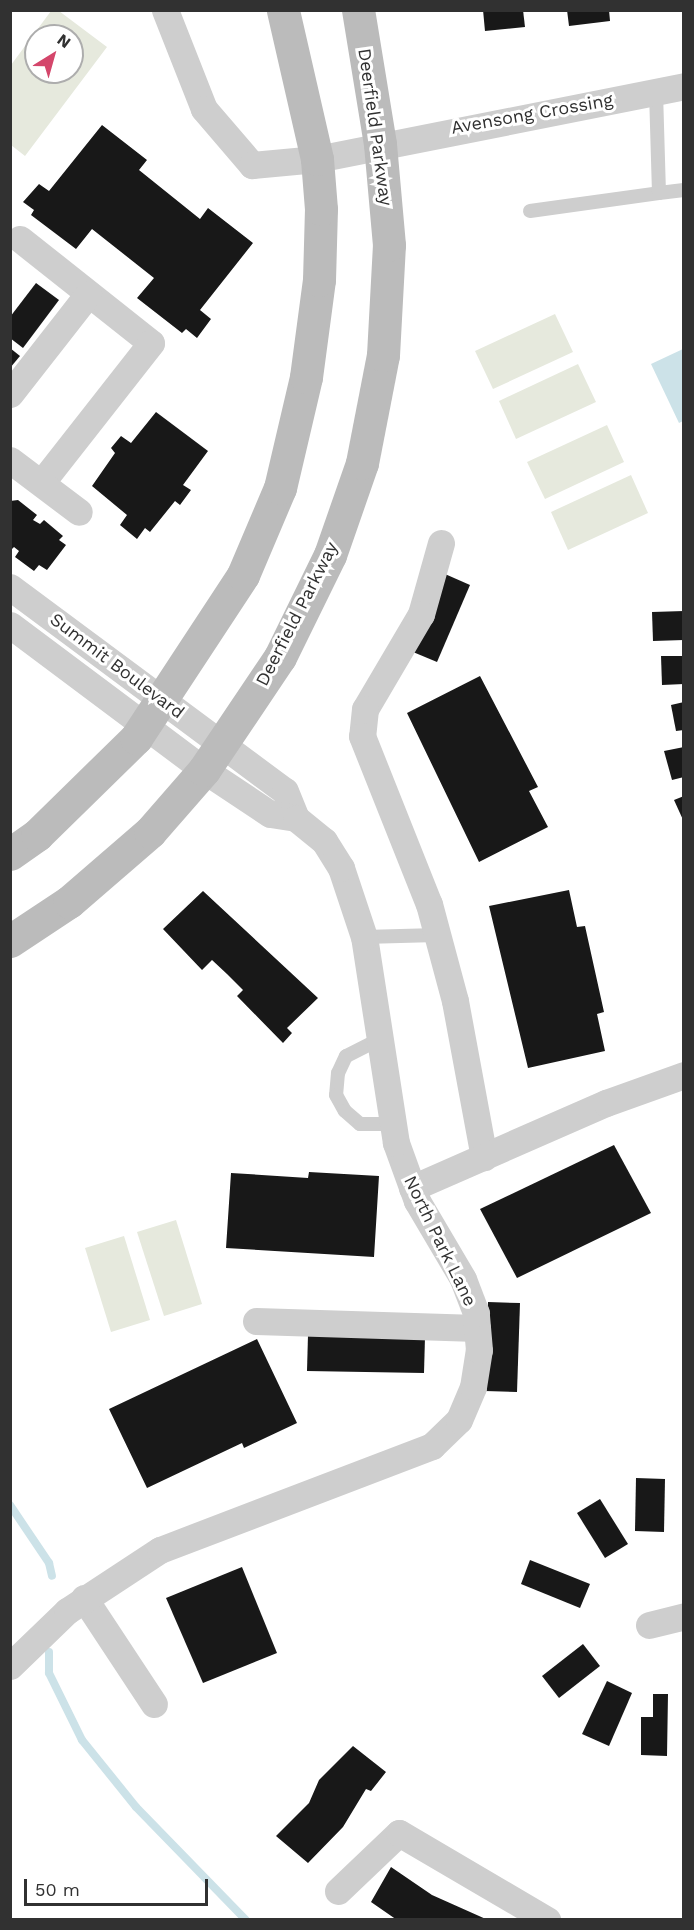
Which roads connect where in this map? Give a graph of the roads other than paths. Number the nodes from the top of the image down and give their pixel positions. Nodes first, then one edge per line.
1 (165, 10) edge
2 (283, 10) edge
3 (358, 10) edge
4 (684, 86) edge
5 (656, 91) junction
6 (380, 144) junction
7 (317, 159) junction
8 (684, 190) edge
9 (659, 193) junction
10 (530, 211) dead end
11 (14, 237) edge
12 (88, 294) junction
13 (10, 394) edge
14 (10, 459) edge
15 (42, 482) junction
16 (79, 512) dead end
17 (441, 543) dead end
18 (10, 587) edge
19 (10, 625) edge
20 (163, 701) junction
21 (143, 728) junction
22 (225, 745) junction
23 (204, 770) junction
24 (296, 818) junction
25 (10, 854) edge
26 (437, 935) junction
27 (364, 937) junction
28 (10, 941) edge
29 (378, 1040) junction
30 (684, 1075) edge
31 (392, 1124) junction
32 (484, 1157) junction
33 (412, 1188) junction
34 (256, 1321) dead end
35 (477, 1328) junction
36 (84, 1598) junction
37 (684, 1616) edge
38 (649, 1624) dead end
39 (10, 1666) edge
40 (154, 1704) dead end
41 (338, 1891) dead end
42 (547, 1920) edge

1 - 7 street, Avensong Crossing
2 - 7 main road
3 - 6 main road, Deerfield Parkway
4 - 5 street, Avensong Crossing
5 - 6 street, Avensong Crossing
5 - 9 lane
6 - 7 street, Avensong Crossing
6 - 22 main road, Deerfield Parkway
7 - 20 main road
8 - 9 lane
9 - 10 lane
11 - 12 street
12 - 13 street
12 - 15 street
14 - 15 street
15 - 16 street
17 - 26 street
18 - 20 street, Summit Boulevard
19 - 21 street, Summit Boulevard
20 - 21 main road
20 - 22 street, Summit Boulevard
21 - 23 street, Summit Boulevard
21 - 25 main road
22 - 23 main road, Deerfield Parkway
22 - 24 street, North Park Lane
23 - 24 street, North Park Lane
23 - 28 main road, Deerfield Parkway
24 - 27 street, North Park Lane
26 - 27 lane
26 - 32 street
27 - 29 street, North Park Lane
29 - 31 street, North Park Lane
29 - 31 lane
30 - 32 street
31 - 33 street, North Park Lane
32 - 33 street
33 - 35 street, North Park Lane
34 - 35 street
35 - 36 street, North Park Lane
36 - 39 street, North Park Lane
36 - 40 street
37 - 38 street
41 - 42 street

